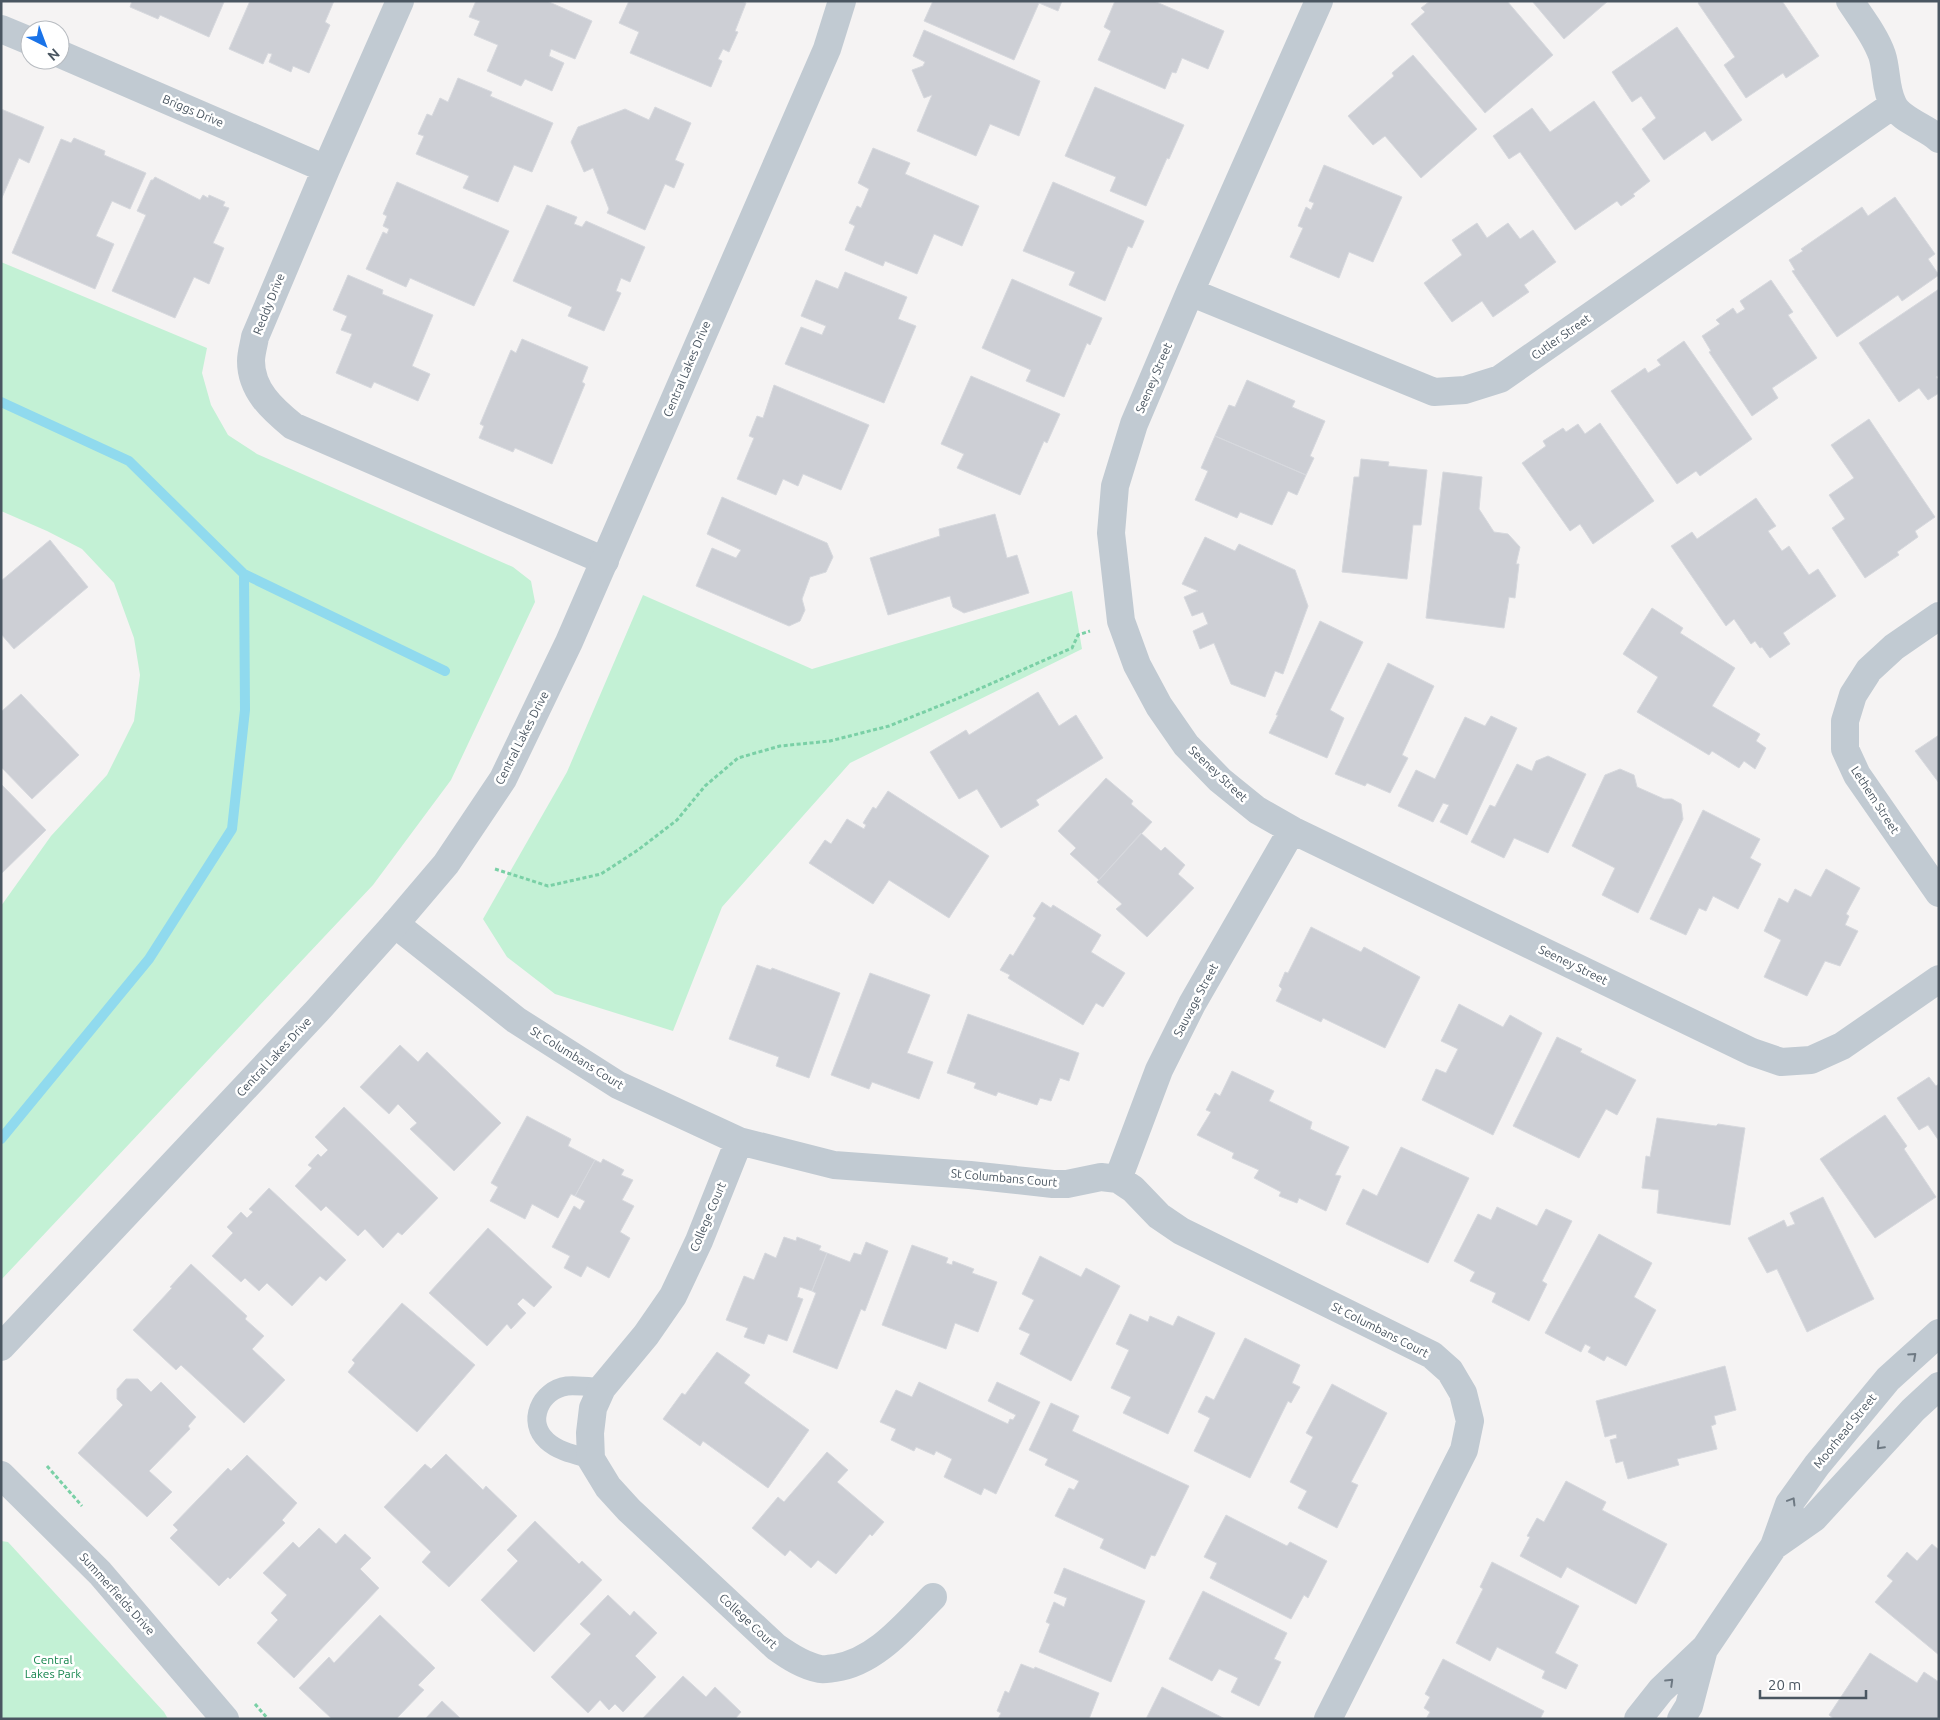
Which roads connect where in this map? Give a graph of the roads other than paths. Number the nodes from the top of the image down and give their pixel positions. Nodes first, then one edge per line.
1 (400, 1) edge
2 (842, 1) edge
3 (1319, 1) edge
4 (1850, 1) edge
5 (1, 29) edge
6 (20, 37) edge
7 (70, 58) edge
8 (1893, 105) junction
9 (1939, 139) edge
10 (326, 169) junction
11 (1190, 292) junction
12 (605, 561) junction
13 (1939, 616) edge
14 (1292, 830) junction
15 (1939, 893) edge
16 (395, 924) junction
17 (1939, 979) edge
18 (739, 1141) junction
19 (1118, 1179) junction
20 (1939, 1333) edge
21 (1, 1347) edge
22 (1939, 1386) edge
23 (602, 1388) junction
24 (591, 1459) junction
25 (1, 1475) edge
26 (1774, 1546) junction
27 (933, 1597) dead end
28 (1705, 1648) junction
29 (225, 1719) edge
30 (1328, 1719) edge
31 (1638, 1719) edge
32 (1681, 1719) edge

1 - 10 street, Reddy Drive
2 - 12 street, Central Lakes Drive
3 - 11 street, Seeney Street
4 - 8 street
5 - 6 street
7 - 10 street, Briggs Drive
8 - 9 street
8 - 11 street, Cutler Street
10 - 12 street, Reddy Drive
11 - 14 street, Seeney Street
12 - 16 street, Central Lakes Drive
13 - 15 street, Lethem Street
14 - 17 street, Seeney Street
14 - 19 street, Sauvage Street
16 - 18 street, St Columbans Court
16 - 21 street, Central Lakes Drive
18 - 19 street, St Columbans Court
18 - 23 street, College Court
19 - 30 street, St Columbans Court
26 -> 20 street, Moorhead Street
22 -> 26 street, Moorhead Street
23 - 24 street, College Court
23 - 24 lane
24 - 27 street, College Court
25 - 29 street, Summerfields Drive
26 - 28 street, Moorhead Street
31 -> 28 street, Moorhead Street
28 - 32 street, Moorhead Street

